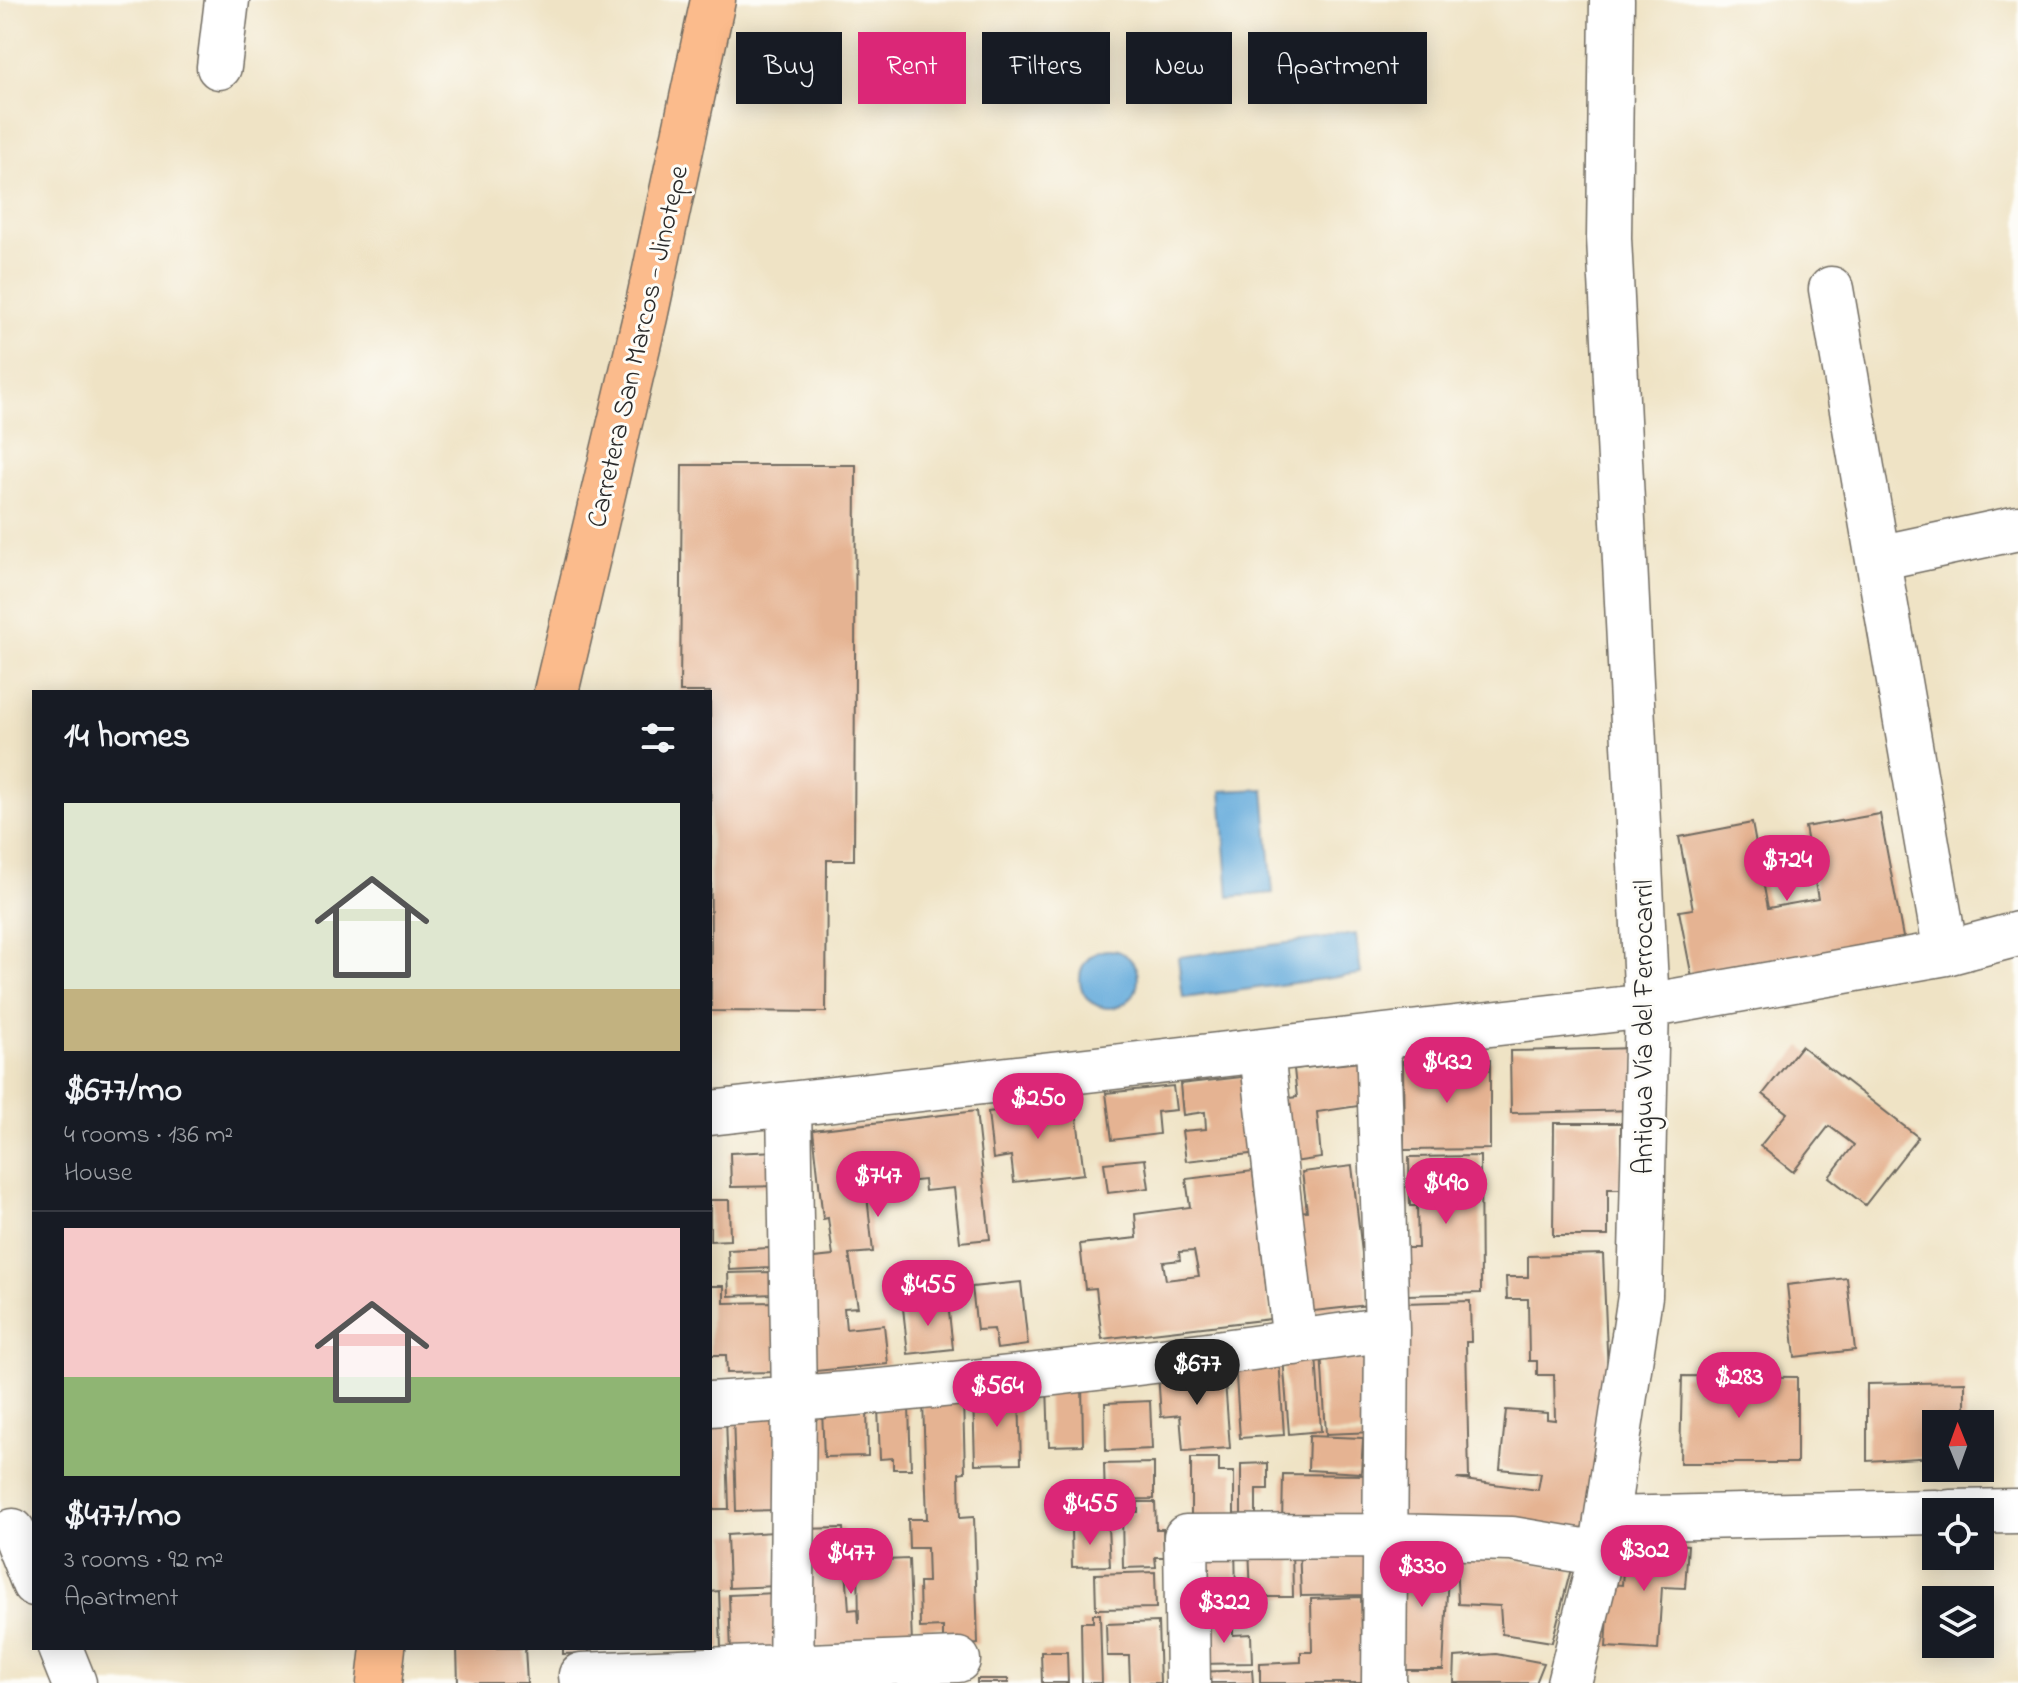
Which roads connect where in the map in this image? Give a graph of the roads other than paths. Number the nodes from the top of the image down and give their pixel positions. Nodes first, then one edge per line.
1 (227, 0) edge
2 (713, 0) edge
3 (1612, 0) edge
4 (219, 67) dead end
5 (1831, 289) dead end
6 (2018, 528) edge
7 (1878, 558) junction
8 (556, 690) edge
9 (2018, 934) edge
10 (1946, 953) junction
11 (1647, 1006) junction
12 (1378, 1037) junction
13 (1262, 1053) junction
14 (789, 1104) junction
15 (712, 1113) edge
16 (1387, 1329) junction
17 (1295, 1343) junction
18 (794, 1400) junction
19 (712, 1404) edge
20 (1994, 1511) edge
21 (2018, 1511) edge
22 (1922, 1513) edge
23 (13, 1531) dead end
24 (1386, 1536) junction
25 (1604, 1536) junction
26 (32, 1579) edge
27 (61, 1650) edge
28 (383, 1650) edge
29 (958, 1660) dead end
30 (791, 1674) edge
31 (74, 1683) edge
32 (379, 1683) edge
33 (582, 1683) edge
34 (1188, 1683) edge
35 (1384, 1683) edge
36 (1569, 1683) edge

1 - 4 street
2 - 8 main road, Carretera San Marcos - Jinotepe
3 - 11 street, Antigua Vía del Ferrocarril
5 - 7 street
6 - 7 street
7 - 10 street
9 - 10 street
10 - 11 street
11 - 12 street
11 - 25 street, Antigua Vía del Ferrocarril
12 - 13 street
12 - 16 street
13 - 14 street
13 - 17 street
14 - 15 street
14 - 18 street
16 - 17 street
16 - 24 street
17 - 18 street
18 - 19 street
18 - 30 street
20 - 21 street
22 - 25 street
23 - 26 street
24 - 25 street
24 - 34 street
24 - 35 street
25 - 36 street, Antigua Vía del Ferrocarril
27 - 31 street
28 - 32 main road
29 - 30 street
30 - 33 street

